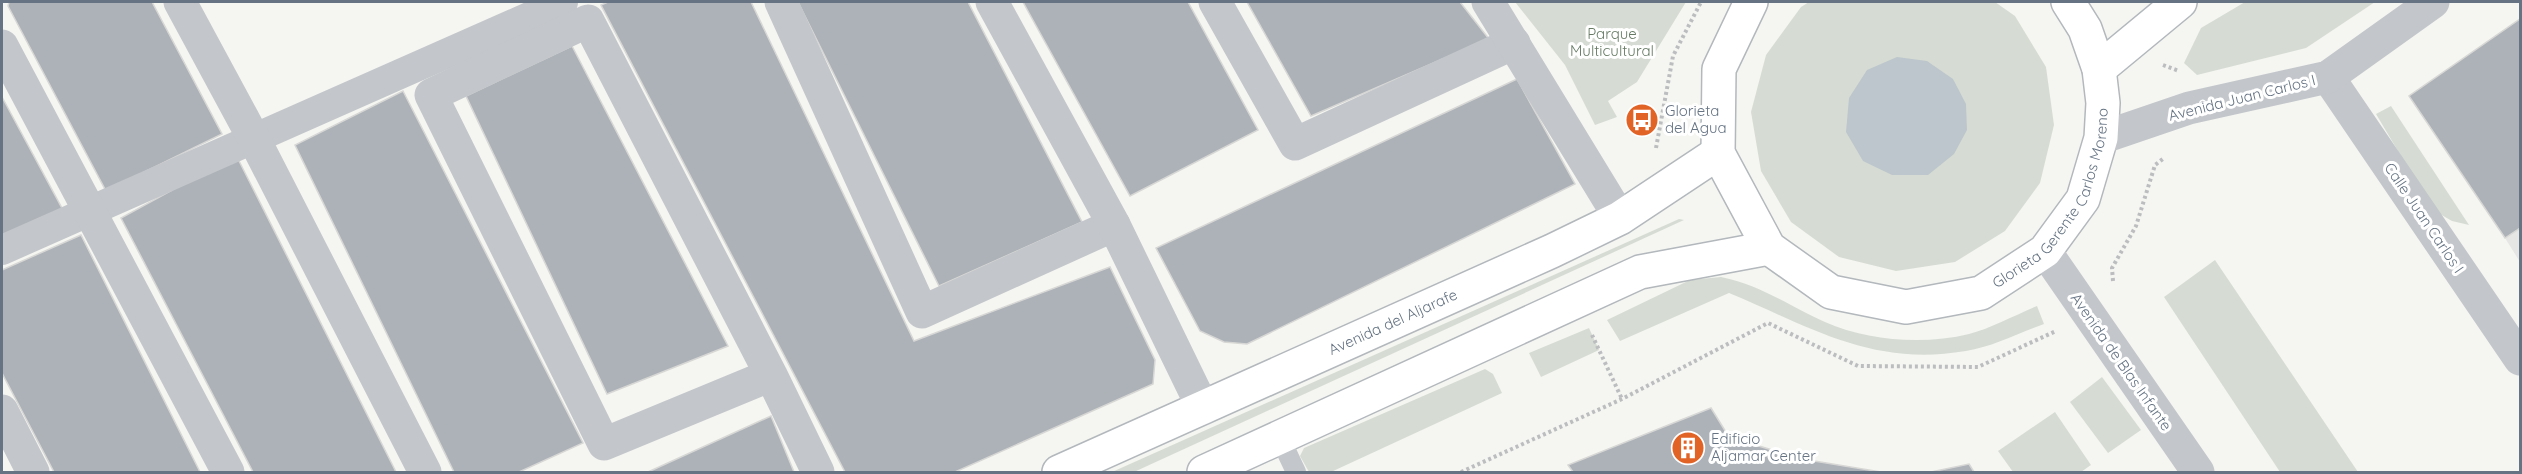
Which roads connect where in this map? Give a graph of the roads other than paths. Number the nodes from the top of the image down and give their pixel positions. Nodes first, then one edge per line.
1 (180, 2) edge
2 (563, 2) edge
3 (781, 2) edge
4 (992, 2) edge
5 (1215, 2) edge
6 (1488, 2) edge
7 (1751, 2) edge
8 (2068, 2) edge
9 (2180, 2) edge
10 (2433, 2) edge
11 (1514, 43) junction
12 (2, 46) edge
13 (2099, 69) junction
14 (2328, 77) junction
15 (2102, 138) junction
16 (254, 139) junction
17 (1718, 153) junction
18 (90, 211) junction
19 (1620, 218) junction
20 (1114, 225) junction
21 (1769, 248) junction
22 (2, 250) edge
23 (2045, 251) junction
24 (2520, 359) edge
25 (771, 375) junction
26 (1203, 408) junction
27 (2, 411) edge
28 (1280, 438) junction
29 (33, 472) edge
30 (228, 472) edge
31 (425, 472) edge
32 (818, 472) edge
33 (1059, 472) edge
34 (1204, 472) edge
35 (1296, 472) edge
36 (2198, 472) edge

1 - 16 street
2 - 16 street
3 - 20 street
4 - 20 street
5 - 11 street
6 - 11 street
7 - 17 main road, Glorieta Gerente Carlos Moreno
8 - 13 main road, Glorieta Gerente Carlos Moreno
9 - 13 main road
10 - 14 street, Avenida Juan Carlos I
11 - 19 street
12 - 18 street
13 - 15 main road, Glorieta Gerente Carlos Moreno
14 - 15 street, Avenida Juan Carlos I
14 - 24 street, Calle Juan Carlos I
15 - 23 main road, Glorieta Gerente Carlos Moreno
16 - 18 street
16 - 31 street
17 - 19 main road, Avenida del Aljarafe
17 - 21 main road, Glorieta Gerente Carlos Moreno
18 - 22 street
18 - 30 street
19 - 26 main road, Avenida del Aljarafe
20 - 26 street
21 - 23 main road, Glorieta Gerente Carlos Moreno
21 - 28 main road
23 - 36 street, Avenida de Blas Infante
25 - 25 street
25 - 32 street
26 - 33 main road, Avenida del Aljarafe
27 - 29 street
28 - 34 main road
28 - 35 lane

